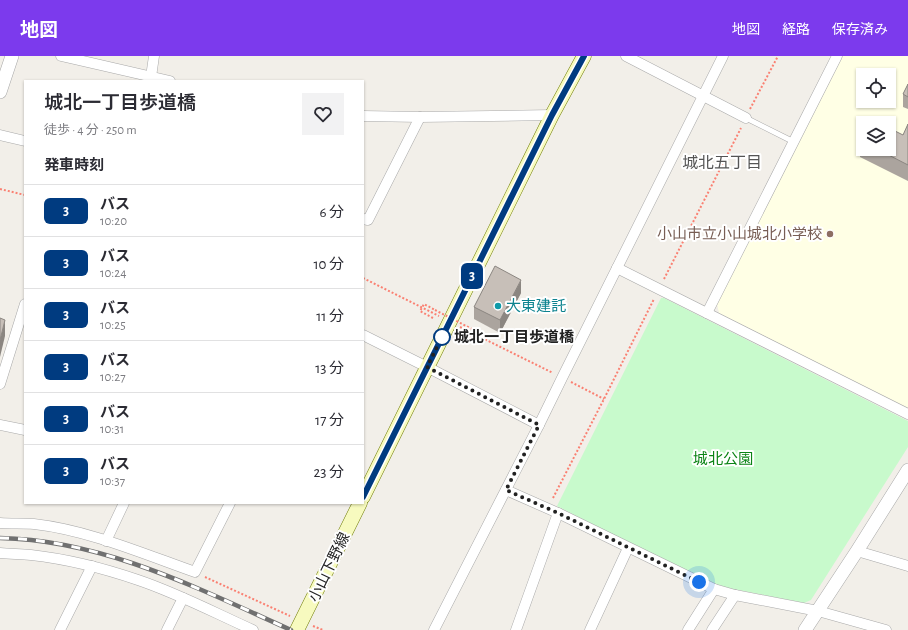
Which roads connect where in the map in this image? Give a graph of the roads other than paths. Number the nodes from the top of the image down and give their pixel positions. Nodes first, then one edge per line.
1 (12, 56) edge
2 (61, 56) edge
3 (154, 56) edge
4 (584, 56) edge
5 (626, 56) edge
6 (723, 56) edge
7 (837, 56) edge
8 (151, 77) junction
9 (165, 80) edge
10 (0, 92) edge
11 (703, 96) junction
12 (552, 115) junction
13 (364, 116) edge
14 (420, 117) junction
15 (746, 118) joint
16 (0, 135) edge
17 (24, 141) edge
18 (794, 142) junction
19 (364, 219) edge
20 (617, 268) junction
21 (24, 311) edge
22 (707, 313) junction
23 (21, 332) edge
24 (364, 336) edge
25 (427, 367) junction
26 (0, 384) edge
27 (908, 414) edge
28 (0, 425) edge
29 (539, 425) junction
30 (24, 430) edge
31 (908, 470) edge
32 (506, 490) junction
33 (364, 495) edge
34 (124, 504) edge
35 (229, 504) edge
36 (360, 504) edge
37 (558, 513) junction
38 (0, 523) edge
39 (106, 541) junction
40 (628, 548) junction
41 (857, 552) junction
42 (0, 553) edge
43 (92, 566) junction
44 (908, 566) edge
45 (714, 589) junction
46 (735, 595) junction
47 (183, 598) junction
48 (818, 611) junction
49 (300, 626) edge
50 (60, 630) edge
51 (167, 630) edge
52 (253, 630) edge
53 (434, 630) edge
54 (516, 630) edge
55 (590, 630) edge
56 (688, 630) edge
57 (712, 630) edge
58 (806, 630) edge
59 (886, 630) edge

1 - 10 street
2 - 8 street
3 - 8 street
4 - 12 main road
5 - 11 street
6 - 11 street
7 - 18 street
8 - 9 street
11 - 15 street
11 - 20 street
12 - 14 street
12 - 25 main road
13 - 14 street
14 - 19 street
15 - 18 lane
16 - 17 street
18 - 22 street
20 - 22 street
20 - 29 street
21 - 23 street
22 - 27 street
23 - 26 street
24 - 25 street
25 - 29 street
25 - 33 main road
28 - 30 street
29 - 32 street
31 - 41 street
32 - 37 street
32 - 53 street
34 - 39 street
35 - 39 street
36 - 49 main road, 小山下野線
37 - 40 street
37 - 54 street
38 - 39 street
40 - 45 street
40 - 55 street
41 - 44 street
41 - 48 street
42 - 43 street
43 - 47 street
43 - 50 street
45 - 46 street
45 - 56 street
46 - 48 street
46 - 57 street
47 - 51 street
47 - 52 street
48 - 58 street
48 - 59 street

